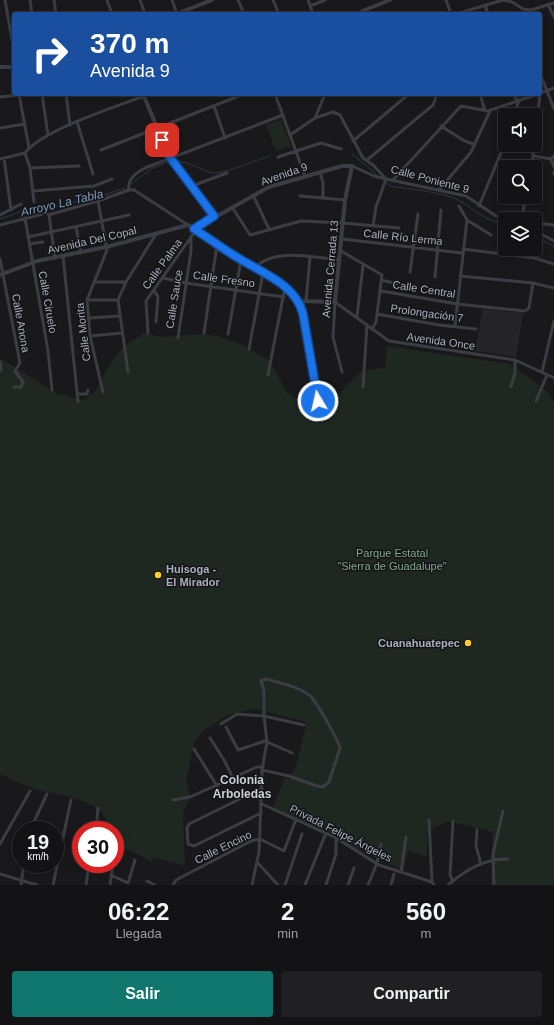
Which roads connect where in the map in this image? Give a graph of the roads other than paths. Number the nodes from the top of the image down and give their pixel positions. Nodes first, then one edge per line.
1 (6, 0) edge
2 (30, 0) edge
3 (54, 0) edge
4 (107, 0) edge
5 (140, 0) edge
6 (172, 0) edge
7 (212, 0) edge
8 (238, 0) edge
9 (273, 0) edge
10 (308, 0) edge
11 (325, 0) edge
12 (390, 0) edge
13 (446, 0) edge
14 (205, 1) edge
15 (377, 2) edge
16 (554, 3) edge
17 (548, 4) junction
18 (485, 5) junction
19 (310, 6) junction
20 (523, 9) joint
21 (32, 12) edge
22 (56, 12) edge
23 (111, 12) edge
24 (144, 12) edge
25 (176, 12) edge
26 (181, 12) edge
27 (243, 12) edge
28 (278, 12) edge
29 (312, 12) edge
30 (359, 12) edge
31 (451, 12) edge
32 (462, 12) edge
33 (487, 12) edge
34 (554, 17) edge
35 (12, 39) edge
36 (0, 67) edge
37 (12, 67) edge
38 (542, 78) edge
39 (554, 88) edge
40 (547, 91) junction
41 (542, 92) edge
42 (12, 96) edge
43 (19, 96) edge
44 (42, 96) edge
45 (66, 96) edge
46 (142, 96) edge
47 (144, 96) edge
48 (239, 96) edge
49 (276, 96) edge
50 (324, 96) edge
51 (407, 96) edge
52 (436, 96) edge
53 (481, 96) edge
54 (515, 96) edge
55 (530, 96) edge
56 (539, 96) edge
57 (0, 97) edge
58 (518, 100) junction
59 (214, 106) junction
60 (516, 108) edge
61 (538, 108) edge
62 (554, 109) edge
63 (485, 111) junction
64 (490, 111) junction
65 (283, 115) junction
66 (315, 118) junction
67 (77, 122) junction
68 (24, 124) junction
69 (70, 125) junction
70 (441, 126) junction
71 (0, 128) edge
72 (157, 128) junction
73 (48, 135) junction
74 (290, 135) junction
75 (225, 138) junction
76 (353, 141) junction
77 (475, 145) junction
78 (28, 148) junction
79 (341, 149) dead end
80 (101, 150) dead end
81 (296, 150) junction
82 (501, 152) edge
83 (534, 152) edge
84 (25, 153) junction
85 (533, 156) junction
86 (554, 156) edge
87 (278, 157) dead end
88 (4, 158) junction
89 (170, 158) junction
90 (0, 159) edge
91 (551, 159) junction
92 (367, 160) junction
93 (532, 160) edge
94 (79, 166) dead end
95 (352, 166) junction
96 (554, 167) edge
97 (30, 168) junction
98 (320, 172) junction
99 (227, 173) dead end
100 (94, 174) dead end
101 (305, 176) junction
102 (112, 179) dead end
103 (386, 179) junction
104 (392, 180) junction
105 (192, 186) junction
106 (129, 190) junction
107 (439, 190) junction
108 (33, 191) junction
109 (253, 195) junction
110 (300, 196) dead end
111 (323, 198) junction
112 (345, 200) junction
113 (34, 202) dead end
114 (98, 202) junction
115 (21, 204) dead end
116 (459, 206) dead end
117 (479, 206) junction
118 (232, 207) junction
119 (11, 210) junction
120 (441, 210) dead end
121 (418, 214) dead end
122 (0, 215) edge
123 (49, 215) junction
124 (129, 215) dead end
125 (214, 216) junction
126 (498, 216) edge
127 (25, 218) junction
128 (468, 220) junction
129 (101, 222) junction
130 (343, 222) junction
131 (542, 224) edge
132 (0, 225) edge
133 (188, 225) junction
134 (554, 225) edge
135 (373, 226) junction
136 (76, 227) junction
137 (399, 228) dead end
138 (269, 229) junction
139 (195, 230) junction
140 (52, 232) junction
141 (156, 234) junction
142 (542, 234) edge
143 (491, 235) dead end
144 (28, 237) junction
145 (191, 239) junction
146 (342, 240) junction
147 (554, 241) edge
148 (43, 242) dead end
149 (29, 244) junction
150 (217, 245) junction
151 (106, 247) junction
152 (413, 247) junction
153 (437, 249) junction
154 (463, 249) junction
155 (341, 251) junction
156 (81, 253) junction
157 (462, 253) junction
158 (63, 256) junction
159 (310, 257) junction
160 (55, 258) junction
161 (0, 259) edge
162 (240, 260) junction
163 (340, 260) junction
164 (32, 262) junction
165 (554, 264) edge
166 (363, 266) junction
167 (256, 268) junction
168 (410, 272) dead end
169 (263, 273) junction
170 (2, 274) edge
171 (460, 276) junction
172 (435, 277) dead end
173 (163, 278) junction
174 (381, 280) junction
175 (94, 282) junction
176 (126, 282) junction
177 (186, 283) junction
178 (533, 283) junction
179 (398, 284) dead end
180 (211, 287) junction
181 (286, 287) junction
182 (554, 288) edge
183 (154, 290) junction
184 (236, 290) junction
185 (380, 291) junction
186 (260, 294) junction
187 (284, 297) junction
188 (87, 300) junction
189 (118, 300) junction
190 (299, 301) junction
191 (306, 301) junction
192 (335, 302) junction
193 (457, 304) junction
194 (431, 313) dead end
195 (377, 314) junction
196 (120, 316) junction
197 (357, 316) junction
198 (456, 317) junction
199 (89, 318) junction
200 (554, 321) edge
201 (156, 322) dead end
202 (367, 325) junction
203 (454, 326) junction
204 (476, 329) dead end
205 (372, 330) junction
206 (122, 333) junction
207 (148, 333) dead end
208 (204, 333) dead end
209 (228, 334) dead end
210 (90, 336) junction
211 (178, 338) dead end
212 (249, 349) dead end
213 (515, 360) junction
214 (0, 362) edge
215 (1, 370) dead end
216 (128, 372) dead end
217 (342, 372) dead end
218 (542, 372) junction
219 (547, 374) junction
220 (268, 375) dead end
221 (554, 378) edge
222 (14, 387) dead end
223 (363, 387) dead end
224 (511, 387) dead end
225 (52, 390) dead end
226 (88, 390) dead end
227 (103, 392) dead end
228 (77, 394) junction
229 (318, 401) dead end
230 (536, 401) dead end
231 (78, 402) dead end
232 (264, 716) junction
233 (221, 724) dead end
234 (304, 725) dead end
235 (226, 727) dead end
236 (210, 738) dead end
237 (267, 742) junction
238 (194, 749) dead end
239 (292, 753) dead end
240 (262, 769) junction
241 (233, 778) junction
242 (217, 786) junction
243 (262, 789) junction
244 (30, 791) dead end
245 (47, 794) dead end
246 (71, 800) dead end
247 (173, 800) dead end
248 (262, 804) junction
249 (98, 808) dead end
250 (503, 810) dead end
251 (261, 813) junction
252 (296, 819) junction
253 (429, 820) dead end
254 (34, 821) edge
255 (97, 821) edge
256 (453, 821) dead end
257 (477, 830) dead end
258 (326, 832) junction
259 (302, 834) dead end
260 (406, 837) dead end
261 (336, 838) junction
262 (260, 839) junction
263 (0, 844) edge
264 (381, 844) dead end
265 (493, 859) junction
266 (508, 859) dead end
267 (135, 860) dead end
268 (257, 862) junction
269 (377, 863) junction
270 (481, 864) junction
271 (354, 868) dead end
272 (401, 872) junction
273 (23, 873) edge
274 (88, 873) edge
275 (0, 874) edge
276 (394, 874) dead end
277 (111, 875) joint
278 (147, 881) dead end
279 (453, 881) junction
280 (21, 883) edge
281 (433, 884) edge
282 (37, 885) edge
283 (53, 885) edge
284 (86, 885) edge
285 (110, 885) edge
286 (154, 885) edge
287 (173, 885) edge
288 (252, 885) edge
289 (278, 885) edge
290 (285, 885) edge
291 (305, 885) edge
292 (326, 885) edge
293 (348, 885) edge
294 (368, 885) edge
295 (391, 885) edge
296 (448, 885) edge
297 (494, 885) edge

1 - 35 street
2 - 21 street
3 - 22 street
4 - 23 street
5 - 24 street
6 - 25 street
7 - 14 street
8 - 27 street
9 - 28 street
10 - 19 street
11 - 19 street
12 - 15 street
13 - 31 street
14 - 26 street
15 - 30 street
16 - 17 street
17 - 20 street
17 - 34 street
18 - 20 street
18 - 32 street
18 - 33 street
19 - 29 street
36 - 37 street
38 - 40 street
39 - 40 street
40 - 41 street
40 - 62 street
42 - 57 street
43 - 68 street
44 - 73 street
45 - 69 street
46 - 67 street
47 - 72 street
48 - 59 street
49 - 65 street
50 - 66 street
51 - 76 street
52 - 92 street
53 - 63 street
54 - 58 street
55 - 58 street
56 - 61 street
58 - 60 street
58 - 64 street
59 - 72 street
59 - 75 street
63 - 64 street
63 - 70 street
64 - 77 street
65 - 74 street
65 - 75 street
66 - 74 street
66 - 76 street, Calle Poniente 9
67 - 69 street
67 - 100 street
68 - 71 street
68 - 78 street
69 - 73 street
70 - 77 street
70 - 104 street
72 - 80 street
72 - 89 street
73 - 78 street
74 - 81 street
75 - 89 street
76 - 92 street, Calle Poniente 9
77 - 107 street
78 - 84 street
79 - 81 street
81 - 87 street
81 - 101 street
82 - 117 street
83 - 85 street
84 - 88 street
84 - 97 street
85 - 91 street
85 - 93 street
86 - 91 street
88 - 90 street
88 - 119 street
89 - 105 street
89 - 106 street
91 - 96 street
92 - 103 street, Calle Poniente 9
94 - 97 street
95 - 98 street, Avenida 9
95 - 103 street
95 - 112 street, Avenida Cerrada 13
97 - 108 street
98 - 101 street, Avenida 9
98 - 111 street
99 - 105 street
101 - 109 street, Avenida 9
102 - 108 street
103 - 104 street, Calle Poniente 9
103 - 135 street
104 - 107 street, Calle Poniente 9
105 - 125 street
106 - 114 street
106 - 133 street
107 - 117 street, Calle Poniente 9
108 - 113 street
109 - 118 street, Avenida 9
109 - 138 street
110 - 111 street
111 - 112 street
112 - 130 street, Avenida Cerrada 13
114 - 123 street
114 - 129 street, Calle Morita
115 - 119 street
116 - 128 street
117 - 126 street, Calle Poniente 9
118 - 125 street, Avenida 9
118 - 138 street
119 - 122 street
120 - 153 street
121 - 152 street
123 - 127 street
123 - 140 street
124 - 129 street
125 - 139 street, Avenida 9
127 - 132 street
127 - 144 street, Calle Ciruelo
128 - 143 street
128 - 154 street
129 - 136 street
129 - 151 street, Calle Morita
130 - 135 street
130 - 138 street
130 - 146 street, Avenida Cerrada 13
131 - 134 street
133 - 139 street
133 - 141 street, Avenida Del Copal
135 - 137 street
136 - 140 street
136 - 156 street
139 - 145 street, Calle Palma
139 - 150 street
140 - 144 street
140 - 160 street
141 - 151 street, Avenida Del Copal
141 - 176 street
142 - 147 street
144 - 149 street, Calle Ciruelo
145 - 173 street, Calle Palma
145 - 177 street, Calle Sauce
146 - 152 street, Calle Río Lerma
146 - 155 street, Avenida Cerrada 13
148 - 149 street
149 - 164 street, Calle Ciruelo
150 - 162 street
150 - 180 street
151 - 156 street, Avenida Del Copal
151 - 175 street, Calle Morita
152 - 153 street, Calle Río Lerma
152 - 168 street
153 - 157 street, Calle Río Lerma
153 - 172 street
154 - 157 street
154 - 165 street
155 - 163 street, Avenida Cerrada 13
155 - 166 street, Calle Central
156 - 158 street, Avenida Del Copal
157 - 171 street
158 - 160 street, Avenida Del Copal
158 - 228 street
159 - 163 street
159 - 167 street
159 - 191 street
160 - 164 street, Avenida Del Copal
161 - 170 street
162 - 167 street
162 - 184 street
163 - 192 street, Avenida Cerrada 13
164 - 170 street, Avenida Del Copal
164 - 225 street, Calle Ciruelo
166 - 174 street, Calle Central
166 - 197 street
167 - 169 street
169 - 181 street
169 - 186 street
170 - 222 street, Calle Anona
171 - 178 street
171 - 193 street
173 - 177 street, Calle Fresno
173 - 183 street, Calle Palma
174 - 179 street
174 - 185 street, Calle Central
175 - 176 street
175 - 188 street, Calle Morita
176 - 189 street
177 - 180 street, Calle Fresno
177 - 211 street, Calle Sauce
178 - 182 street
178 - 193 street, Calle Central
180 - 184 street, Calle Fresno
180 - 208 street
181 - 187 street
181 - 190 street
183 - 201 street
183 - 207 street, Calle Palma
184 - 186 street, Calle Fresno
184 - 209 street
185 - 193 street, Calle Central
185 - 195 street
186 - 187 street, Calle Fresno
186 - 212 street
187 - 220 street
188 - 189 street
188 - 199 street, Calle Morita
189 - 196 street
190 - 191 street
190 - 229 street
191 - 192 street
192 - 197 street, Avenida Once
192 - 217 street, Avenida Cerrada 13
193 - 198 street
194 - 198 street
195 - 203 street, Prolongación 7
195 - 205 street
196 - 199 street
196 - 206 street
197 - 202 street, Avenida Once
198 - 203 street
199 - 210 street, Calle Morita
200 - 218 street
202 - 205 street, Avenida Once
202 - 223 street
203 - 204 street, Prolongación 7
205 - 213 street, Avenida Once
206 - 210 street
206 - 216 street
210 - 227 street, Calle Morita
213 - 218 street, Avenida Once
213 - 224 street
214 - 215 street
218 - 219 street, Avenida Once
219 - 221 street, Avenida Once
219 - 230 street
226 - 228 street
228 - 231 street
232 - 233 street
232 - 234 street
232 - 237 street
232 - 240 street
235 - 237 street
236 - 241 street
237 - 239 street
237 - 240 street
238 - 242 street
240 - 241 street
240 - 243 street
241 - 242 street
242 - 247 street
243 - 248 street
243 - 251 street
244 - 263 street
245 - 254 street
246 - 283 street
248 - 251 street
248 - 252 street, Privada Felipe Ángeles
249 - 255 street
250 - 265 street
251 - 262 street
252 - 258 street, Privada Felipe Ángeles
252 - 262 street, Calle Encino
253 - 281 street
256 - 279 street
257 - 270 street
258 - 261 street, Privada Felipe Ángeles
258 - 291 street
259 - 290 street
260 - 272 street
261 - 269 street, Privada Felipe Ángeles
261 - 292 street
262 - 268 street
262 - 287 street, Calle Encino
264 - 269 street
265 - 266 street
265 - 270 street
265 - 297 street
267 - 277 street
268 - 288 street
268 - 289 street
269 - 272 street, Privada Felipe Ángeles
269 - 294 street
270 - 279 street
271 - 293 street
272 - 281 street, Privada Felipe Ángeles
273 - 280 street
274 - 284 street
275 - 280 street
276 - 295 street
277 - 285 street
278 - 286 street
279 - 296 street
280 - 282 street

